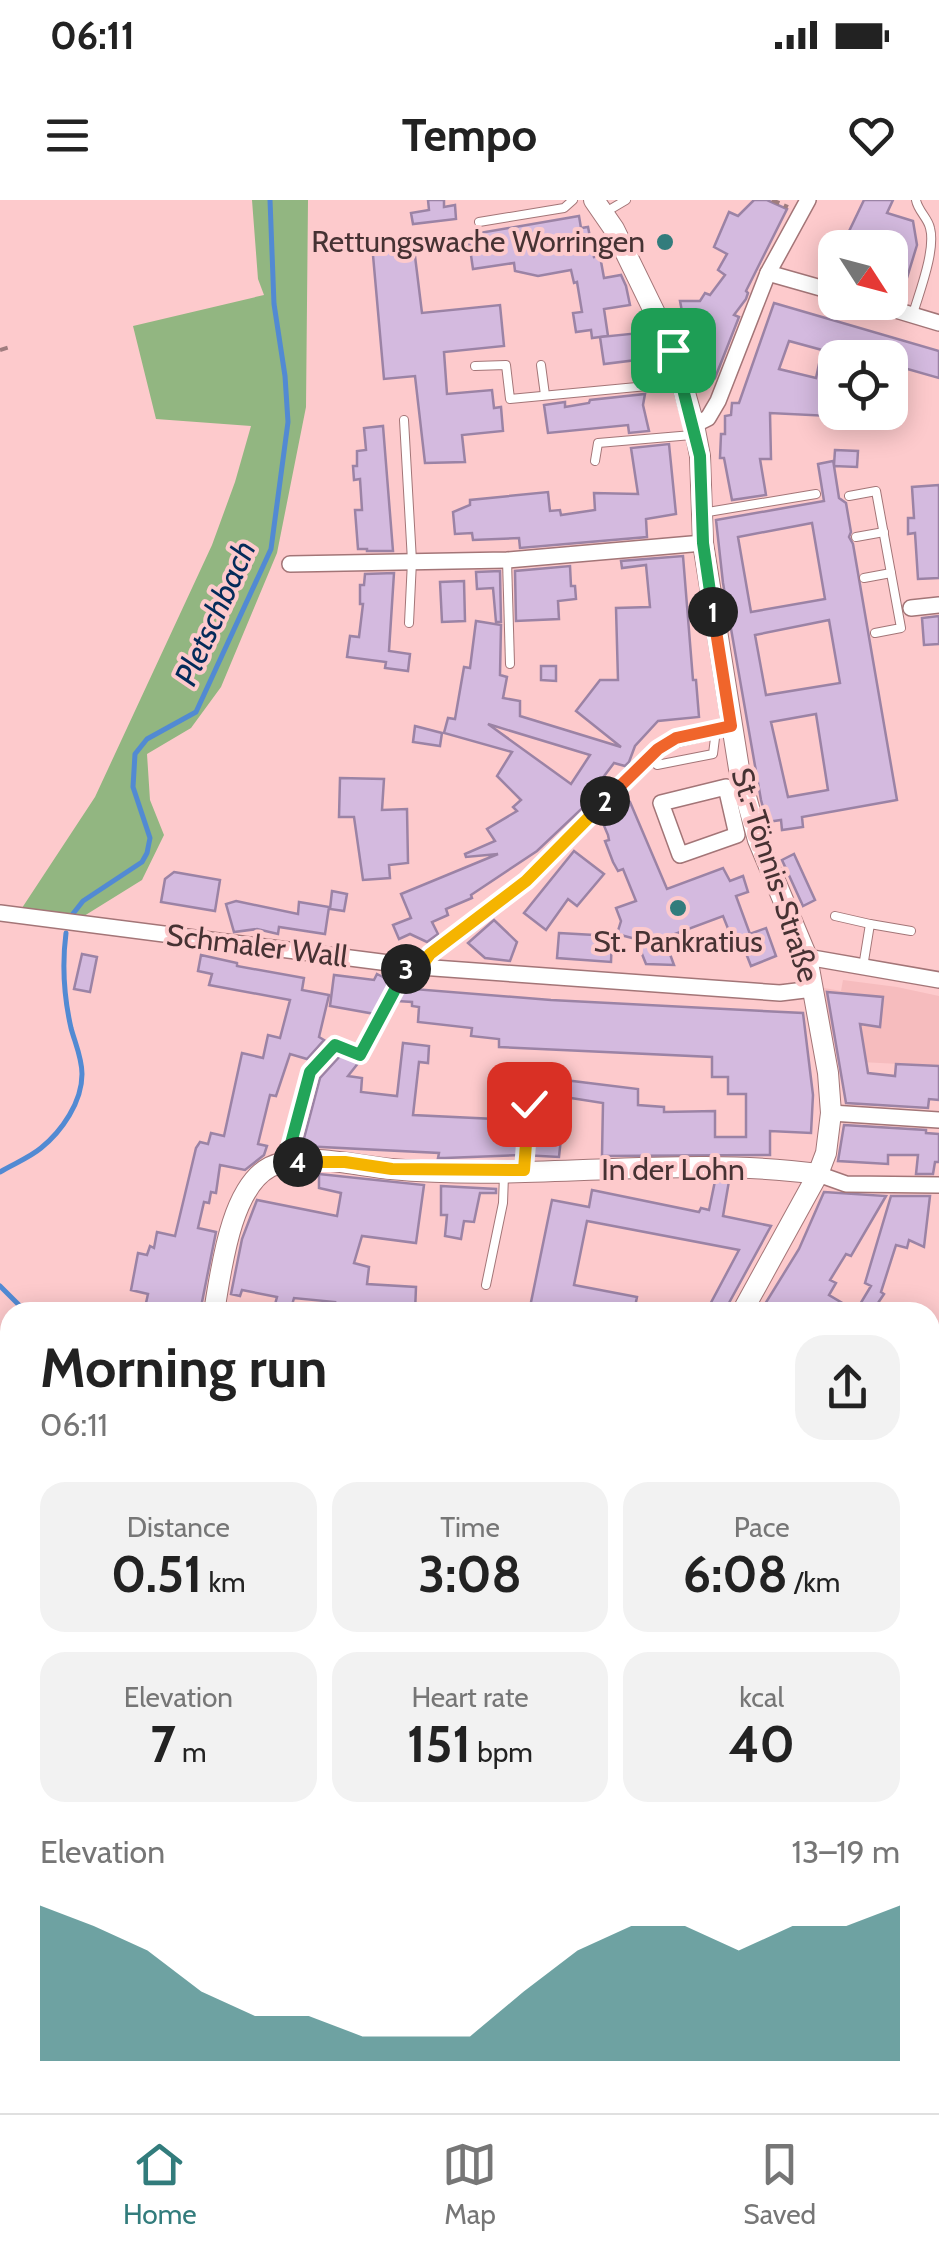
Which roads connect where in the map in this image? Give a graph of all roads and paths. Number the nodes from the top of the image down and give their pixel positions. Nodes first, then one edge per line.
1 (573, 200) edge
2 (626, 200) edge
3 (808, 200) edge
4 (916, 200) edge
5 (599, 206) edge
6 (479, 222) dead end
7 (768, 273) junction
8 (818, 287) edge
9 (908, 314) edge
10 (912, 315) junction
11 (939, 323) edge
12 (10, 347) dead end
13 (0, 350) edge
14 (541, 365) dead end
15 (475, 366) dead end
16 (683, 382) junction
17 (545, 396) junction
18 (404, 420) dead end
19 (695, 430) junction
20 (595, 460) dead end
21 (816, 494) dead end
22 (849, 496) dead end
23 (702, 513) junction
24 (884, 532) junction
25 (856, 537) dead end
26 (703, 543) junction
27 (507, 560) junction
28 (412, 561) junction
29 (290, 564) dead end
30 (891, 574) junction
31 (864, 578) dead end
32 (939, 606) edge
33 (904, 609) junction
34 (409, 623) dead end
35 (875, 633) dead end
36 (510, 664) dead end
37 (724, 728) junction
38 (650, 757) junction
39 (744, 825) junction
40 (0, 913) edge
41 (835, 916) dead end
42 (870, 924) junction
43 (911, 931) dead end
44 (807, 957) junction
45 (414, 967) junction
46 (863, 967) junction
47 (939, 980) edge
48 (813, 989) junction
49 (335, 1045) joint
50 (360, 1055) joint
51 (498, 1098) dead end
52 (831, 1113) junction
53 (939, 1120) edge
54 (286, 1162) junction
55 (514, 1170) junction
56 (818, 1174) junction
57 (939, 1185) edge
58 (486, 1285) dead end
59 (216, 1302) edge
60 (748, 1302) edge

1 - 6 lane
2 - 5 lane
3 - 7 street
4 - 10 lane
5 - 16 main road, St.-Tönnis-Straße
7 - 8 street
7 - 19 street
9 - 10 street
10 - 11 street
12 - 13 path
14 - 17 lane
15 - 17 lane
16 - 17 lane
16 - 19 main road, St.-Tönnis-Straße
18 - 28 lane
19 - 20 lane
19 - 23 main road, St.-Tönnis-Straße
21 - 23 lane
22 - 24 lane
23 - 26 main road, St.-Tönnis-Straße
24 - 25 lane
24 - 30 lane
26 - 27 street
26 - 37 main road, St.-Tönnis-Straße
27 - 28 street
27 - 36 lane
28 - 29 street
28 - 34 lane
30 - 31 lane
30 - 33 lane
32 - 33 street
33 - 35 lane
37 - 38 street
37 - 38 lane
37 - 39 main road, St.-Tönnis-Straße
38 - 45 street
39 - 39 street
39 - 44 main road, St.-Tönnis-Straße
40 - 45 street, Schmaler Wall
41 - 42 lane
42 - 43 lane
42 - 46 lane
44 - 46 street
44 - 48 main road, St.-Tönnis-Straße
45 - 48 street, Schmaler Wall
45 - 50 path
46 - 47 street
48 - 52 main road, St.-Tönnis-Straße
49 - 50 lane
49 - 54 street
51 - 55 path
52 - 53 street
52 - 56 main road, St.-Tönnis-Straße
54 - 55 main road, In der Lohn
54 - 59 main road
55 - 56 main road, In der Lohn
55 - 58 lane
56 - 57 street
56 - 60 main road, St.-Tönnis-Straße

